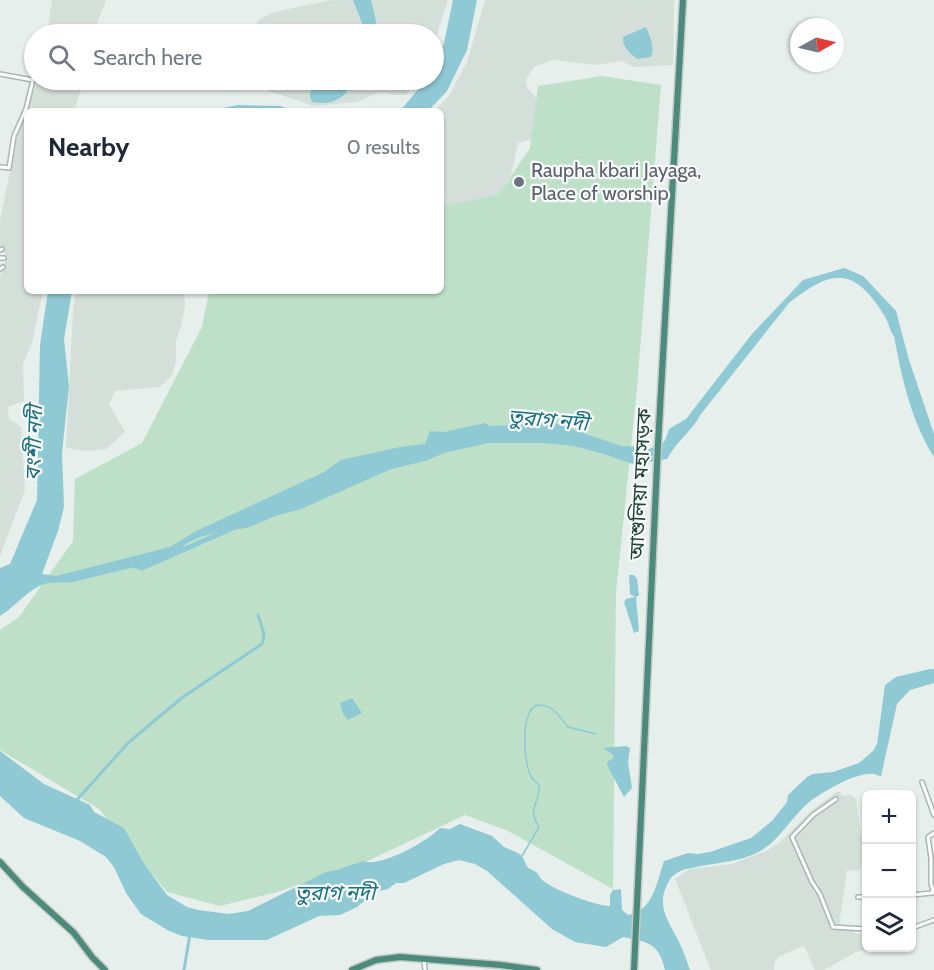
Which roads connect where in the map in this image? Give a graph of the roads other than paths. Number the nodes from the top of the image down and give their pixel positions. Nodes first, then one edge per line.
1 (683, 0) edge
2 (0, 74) edge
3 (24, 78) edge
4 (31, 90) edge
5 (26, 108) edge
6 (24, 114) edge
7 (0, 167) edge
8 (922, 782) dead end
9 (836, 799) dead end
10 (933, 804) edge
11 (934, 815) edge
12 (934, 833) edge
13 (0, 862) edge
14 (933, 892) edge
15 (916, 895) edge
16 (858, 897) dead end
17 (862, 897) edge
18 (934, 921) edge
19 (916, 927) edge
20 (862, 929) edge
21 (424, 959) junction
22 (105, 970) edge
23 (352, 970) edge
24 (425, 970) edge
25 (537, 970) edge
26 (634, 970) edge

1 - 26 highway, আশুলিয়া মহাসড়ক
2 - 3 street
4 - 5 street
6 - 7 street
8 - 10 street
9 - 20 street
10 - 11 street
12 - 14 street
13 - 22 highway
14 - 15 street
16 - 17 street
18 - 19 street
21 - 23 highway
21 - 24 street
21 - 25 highway

